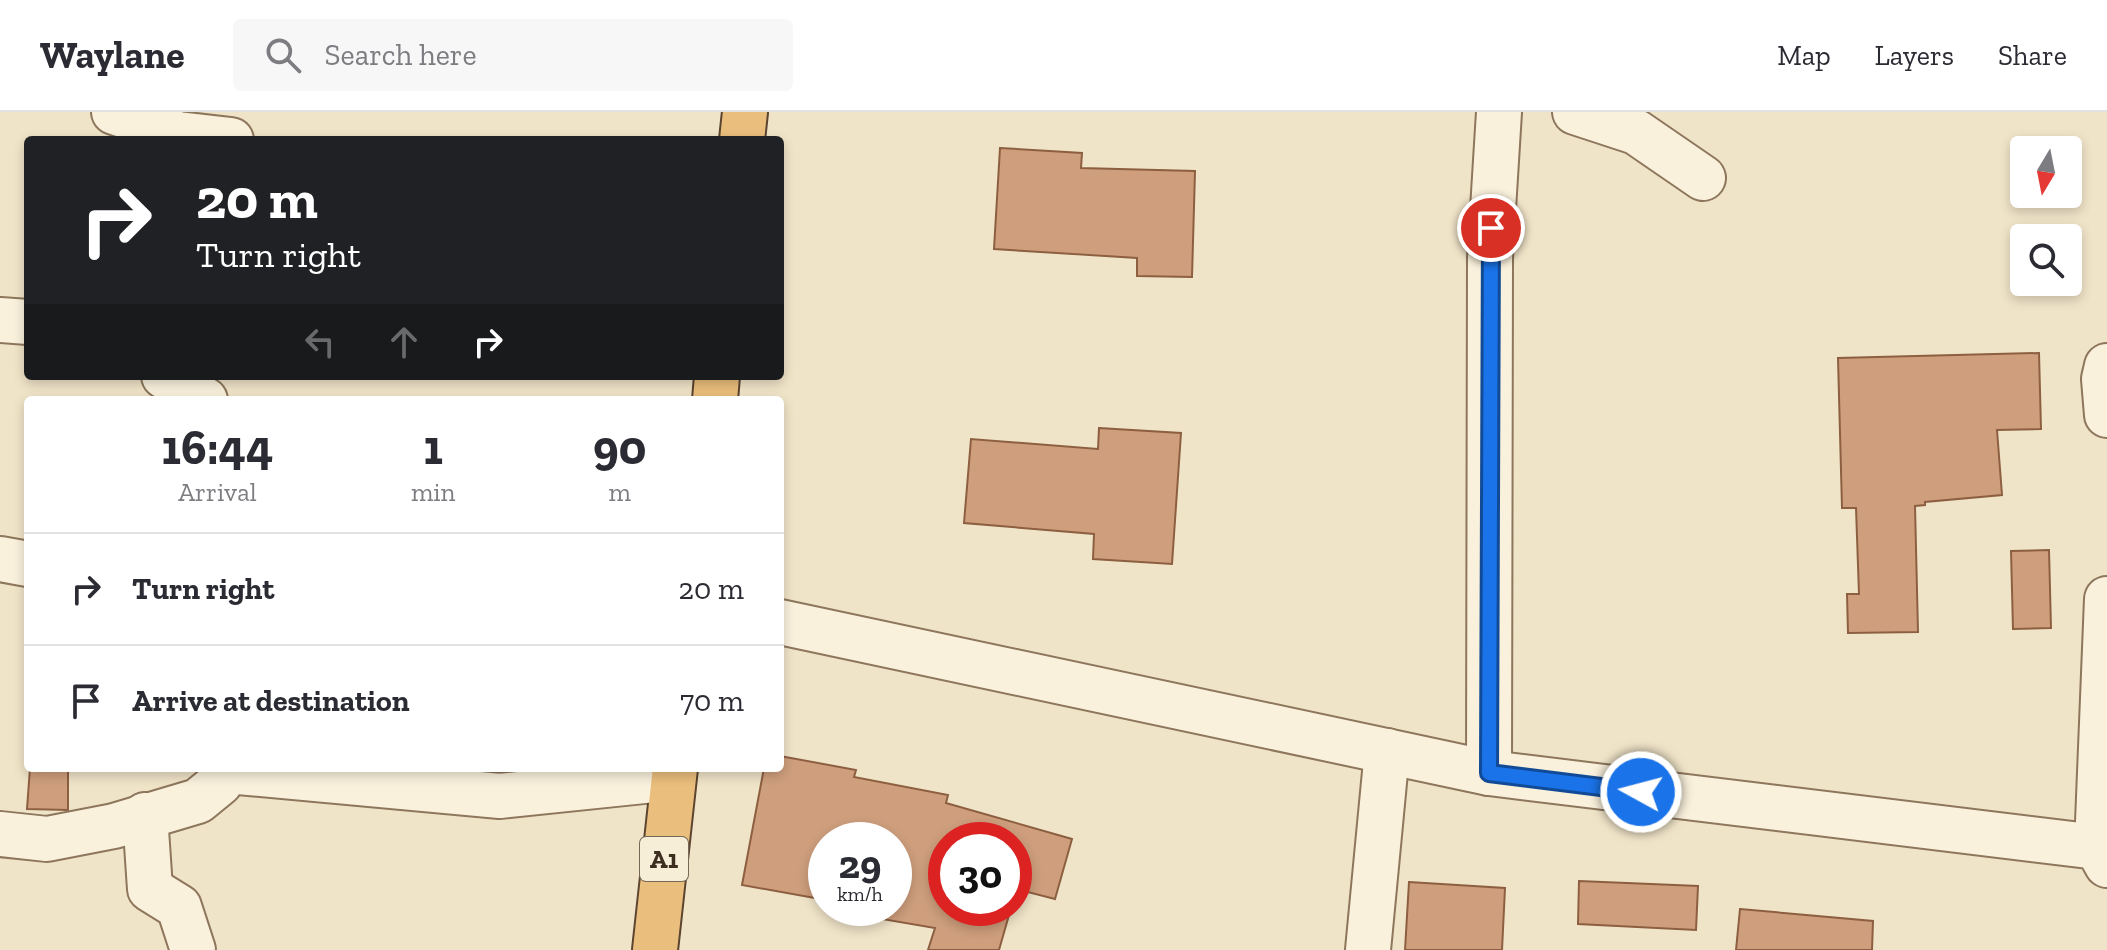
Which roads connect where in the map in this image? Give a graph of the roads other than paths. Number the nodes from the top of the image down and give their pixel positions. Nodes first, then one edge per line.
1 (114, 112) edge
2 (745, 112) edge
3 (1499, 112) edge
4 (1575, 112) edge
5 (196, 136) edge
6 (742, 136) edge
7 (1703, 178) dead end
8 (0, 320) edge
9 (24, 322) edge
10 (2107, 366) edge
11 (171, 380) edge
12 (198, 396) edge
13 (2107, 415) edge
14 (0, 559) edge
15 (24, 563) edge
16 (2107, 599) edge
17 (784, 623) edge
18 (1387, 751) junction
19 (227, 772) edge
20 (249, 772) edge
21 (674, 773) edge
22 (1489, 773) junction
23 (145, 815) junction
24 (0, 834) edge
25 (2102, 856) edge
26 (193, 950) edge
27 (655, 950) edge
28 (1368, 950) edge

1 - 5 street
2 - 6 highway
3 - 22 street
4 - 7 street
8 - 9 street
10 - 13 street
11 - 12 street
14 - 15 street
16 - 25 street
17 - 18 street
18 - 22 street
18 - 28 street
19 - 23 street
20 - 21 street
21 - 27 highway, A1
22 - 25 street
23 - 24 street
23 - 26 street

